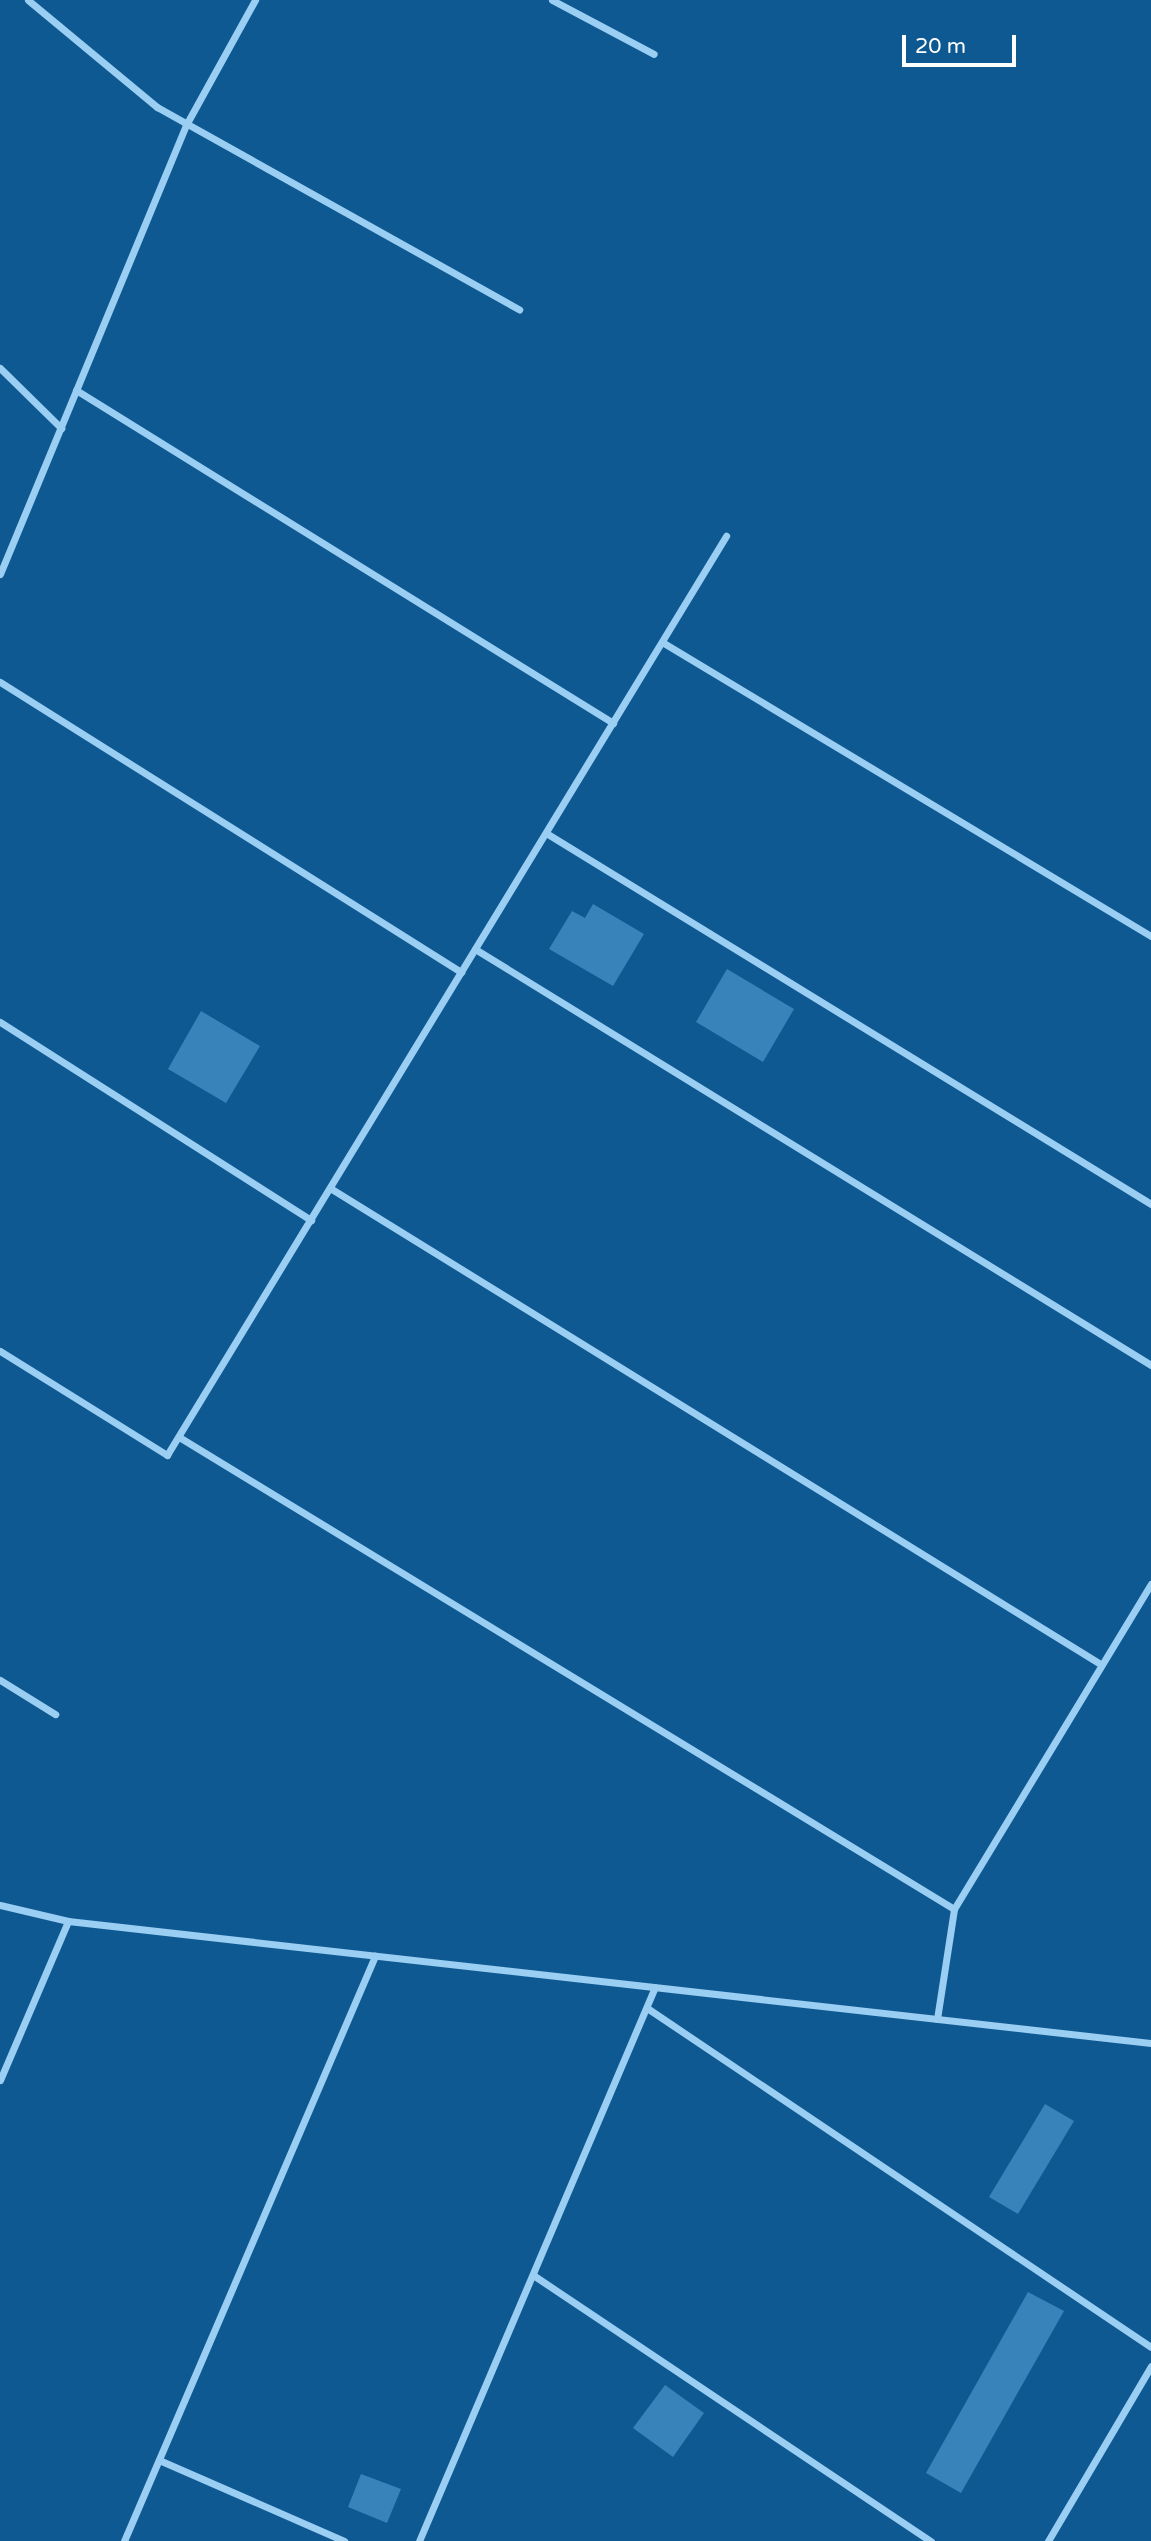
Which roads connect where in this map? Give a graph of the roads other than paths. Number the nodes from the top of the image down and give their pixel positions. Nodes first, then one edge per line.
1 (28, 0) edge
2 (255, 0) edge
3 (552, 0) edge
4 (654, 54) dead end
5 (186, 125) junction
6 (519, 309) dead end
7 (0, 368) edge
8 (76, 390) junction
9 (61, 428) junction
10 (726, 536) dead end
11 (0, 574) edge
12 (662, 642) junction
13 (0, 682) edge
14 (612, 723) junction
15 (545, 833) junction
16 (1151, 936) edge
17 (475, 949) junction
18 (461, 972) junction
19 (0, 1022) edge
20 (330, 1188) junction
21 (1151, 1204) edge
22 (311, 1220) junction
23 (0, 1351) edge
24 (1151, 1364) edge
25 (179, 1437) junction
26 (1151, 1584) edge
27 (1102, 1665) junction
28 (0, 1680) edge
29 (55, 1714) dead end
30 (0, 1905) edge
31 (954, 1909) junction
32 (68, 1921) junction
33 (374, 1956) junction
34 (655, 1987) junction
35 (646, 2008) junction
36 (937, 2019) junction
37 (1151, 2043) edge
38 (0, 2080) edge
39 (533, 2275) junction
40 (1151, 2347) edge
41 (1151, 2366) edge
42 (159, 2460) junction
43 (421, 2538) edge
44 (124, 2541) edge
45 (344, 2541) edge
46 (431, 2541) edge
47 (931, 2541) edge
48 (1048, 2541) edge

1 - 5 street
2 - 5 street
3 - 4 street
5 - 6 street
5 - 8 street
7 - 9 street
8 - 9 street
8 - 14 street
9 - 11 street
10 - 12 street
12 - 14 street
12 - 16 street
13 - 18 street
14 - 15 street
15 - 17 street
15 - 21 street
17 - 18 street
17 - 24 street
18 - 20 street
19 - 22 street
20 - 22 street
20 - 27 street
22 - 25 street
23 - 25 street
25 - 31 street
26 - 27 street
27 - 31 street
28 - 29 street
30 - 32 street
31 - 36 street
32 - 33 street
32 - 38 street
33 - 34 street
33 - 42 street
34 - 35 street
34 - 36 street
35 - 39 street
35 - 40 street
36 - 37 street
39 - 43 street
39 - 47 street
41 - 48 street
42 - 44 street
42 - 45 street
43 - 46 street

